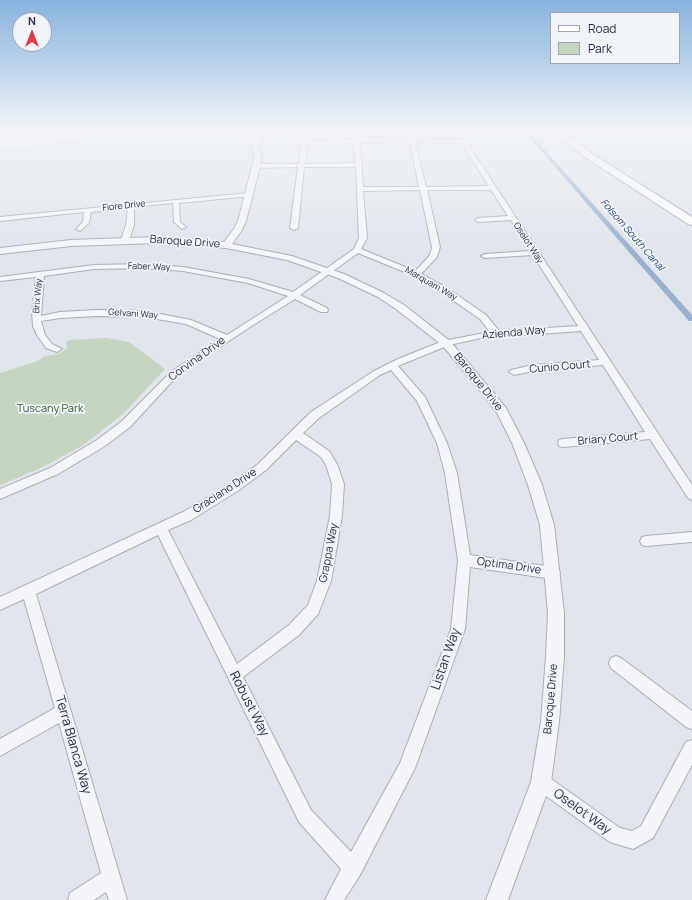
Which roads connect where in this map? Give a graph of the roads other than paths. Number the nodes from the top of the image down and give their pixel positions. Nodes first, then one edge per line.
1 (255, 171) edge
2 (301, 171) edge
3 (360, 171) edge
4 (419, 171) edge
5 (482, 171) edge
6 (612, 171) edge
7 (622, 171) edge
8 (361, 188) junction
9 (423, 188) junction
10 (493, 188) junction
11 (249, 195) junction
12 (176, 201) junction
13 (131, 206) junction
14 (88, 210) junction
15 (692, 215) edge
16 (513, 218) junction
17 (0, 219) edge
18 (478, 220) dead end
19 (692, 222) edge
20 (182, 227) dead end
21 (294, 228) dead end
22 (80, 229) dead end
23 (125, 240) junction
24 (226, 245) junction
25 (357, 250) junction
26 (0, 251) edge
27 (535, 253) junction
28 (485, 256) dead end
29 (328, 271) junction
30 (40, 273) junction
31 (416, 274) junction
32 (0, 278) edge
33 (294, 296) junction
34 (324, 310) dead end
35 (36, 319) junction
36 (584, 328) junction
37 (496, 333) junction
38 (227, 338) junction
39 (446, 343) junction
40 (57, 348) dead end
41 (607, 362) junction
42 (392, 365) junction
43 (514, 372) dead end
44 (296, 434) junction
45 (653, 435) junction
46 (563, 443) dead end
47 (0, 494) edge
48 (692, 496) edge
49 (161, 528) junction
50 (692, 536) edge
51 (646, 541) dead end
52 (464, 560) junction
53 (554, 573) junction
54 (28, 590) junction
55 (0, 604) edge
56 (616, 663) dead end
57 (234, 675) junction
58 (63, 712) junction
59 (692, 721) edge
60 (0, 748) edge
61 (692, 748) edge
62 (541, 782) junction
63 (353, 868) junction
64 (112, 877) junction
65 (77, 900) edge
66 (118, 900) edge
67 (334, 900) edge
68 (496, 900) edge

1 - 11 street
2 - 21 street
3 - 8 street
4 - 9 street
5 - 10 street, Oselot Way
6 - 19 main road
7 - 15 main road
8 - 9 street
8 - 25 street
9 - 10 street
9 - 31 street
10 - 16 street, Oselot Way
11 - 12 street, Fiore Drive
11 - 24 street
12 - 13 street, Fiore Drive
12 - 20 street
13 - 14 street, Fiore Drive
13 - 23 street
14 - 17 street, Fiore Drive
14 - 22 street
16 - 18 street
16 - 27 street, Oselot Way
23 - 24 street, Baroque Drive
23 - 26 street, Baroque Drive
24 - 29 street, Baroque Drive
25 - 29 street, Corvina Drive
25 - 31 street, Marquam Way
27 - 28 street
27 - 36 street, Oselot Way
29 - 33 street, Corvina Drive
29 - 39 street, Baroque Drive
30 - 32 street, Faber Way
30 - 33 street, Faber Way
30 - 35 street, Brix Way
31 - 37 street, Marquam Way
33 - 34 street, Faber Way
33 - 38 street, Corvina Drive
35 - 38 street, Gelvani Way
35 - 40 street
36 - 37 street, Azienda Way
36 - 41 street, Oselot Way
37 - 39 street, Azienda Way
38 - 47 street, Corvina Drive
39 - 42 street, Graciano Drive
39 - 53 street, Baroque Drive
41 - 43 street, Cunio Court
41 - 45 street, Oselot Way
42 - 44 street, Graciano Drive
42 - 52 street, Listan Way
44 - 49 street, Graciano Drive
44 - 57 street, Grappa Way
45 - 46 street, Briary Court
45 - 48 street, Oselot Way
49 - 54 street, Graciano Drive
49 - 57 street, Robust Way
50 - 51 street
52 - 53 street, Optima Drive
52 - 63 street, Listan Way
53 - 62 street, Baroque Drive
54 - 55 street, Graciano Drive
54 - 58 street, Terra Blanca Way
56 - 59 street
57 - 63 street, Robust Way
58 - 60 street
58 - 64 street, Terra Blanca Way
61 - 62 street, Oselot Way
62 - 68 street, Baroque Drive
63 - 67 street, Listan Way
64 - 65 street
64 - 66 street, Terra Blanca Way

